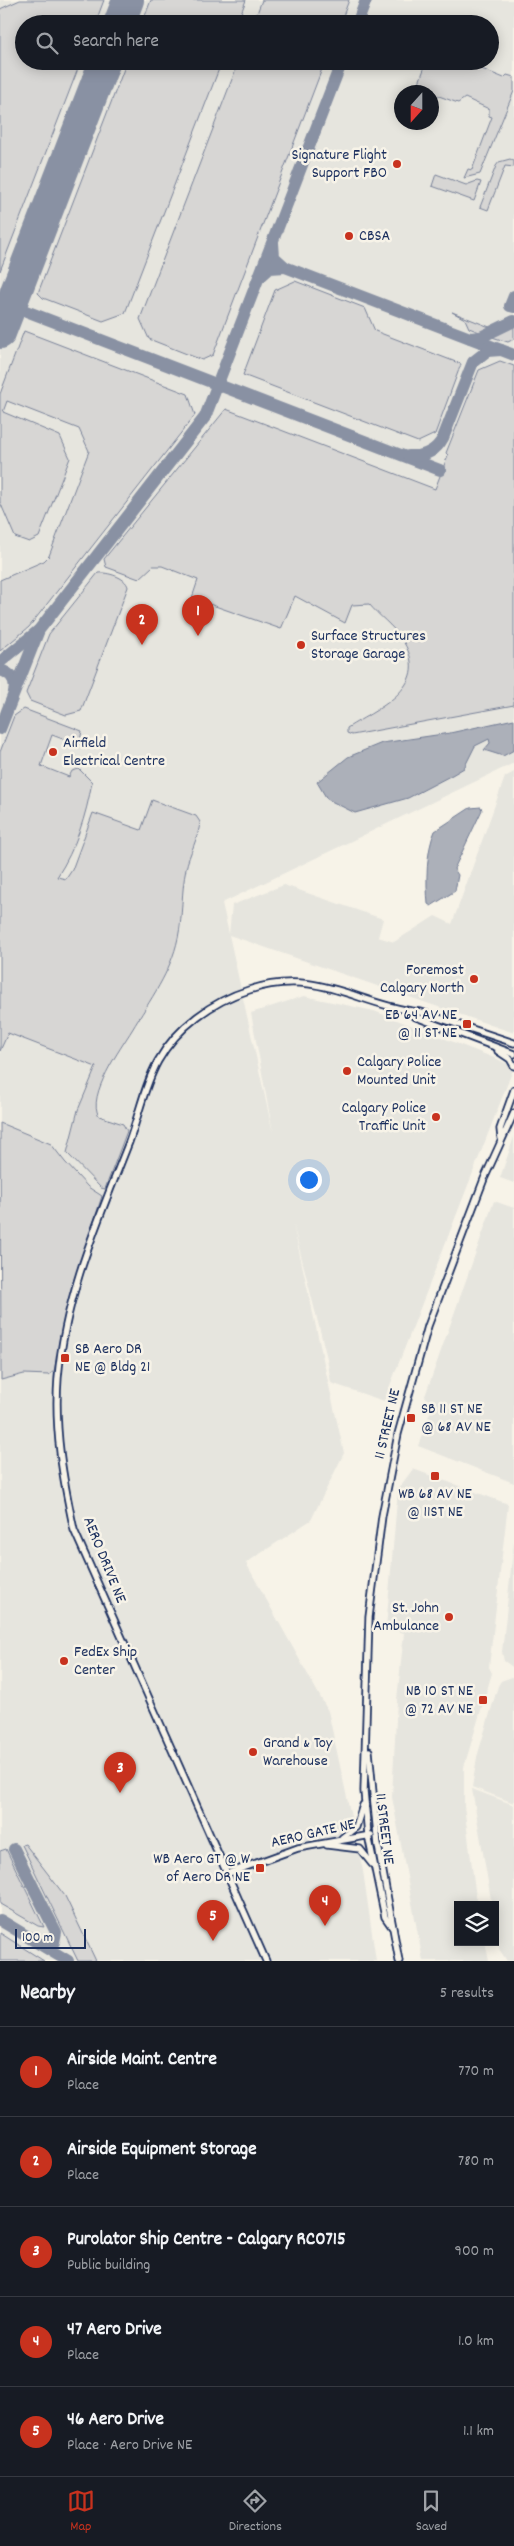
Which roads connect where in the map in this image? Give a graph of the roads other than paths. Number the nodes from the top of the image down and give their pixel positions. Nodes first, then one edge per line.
1 (405, 1010) junction
2 (514, 1043) edge
3 (488, 1044) junction
4 (514, 1054) edge
5 (514, 1066) edge
6 (514, 1090) edge
7 (514, 1113) edge
8 (501, 1138) junction
9 (367, 1731) junction
10 (364, 1800) junction
11 (368, 1835) junction
12 (376, 1835) junction
13 (338, 1840) junction
14 (312, 1845) junction
15 (374, 1868) junction
16 (229, 1872) junction
17 (392, 1927) junction
18 (266, 1961) edge
19 (399, 1961) edge

1 - 2 street
1 - 3 street
1 - 16 street, AERO DRIVE NE
3 - 4 street
3 - 5 street
6 - 8 street, 11 STREET NE
7 - 8 street, 11 STREET NE
8 - 9 street, 11 STREET NE
9 - 10 street, 11 STREET NE
9 - 12 street, 11 STREET NE
10 - 11 street, 11 STREET NE
10 - 13 street
11 - 12 street, AERO GATE NE
11 - 13 street, AERO GATE NE
11 - 15 street, 11 STREET NE
12 - 17 street, 11 STREET NE
13 - 14 street, AERO GATE NE
14 - 15 street
14 - 16 street, AERO GATE NE
15 - 17 street, 11 STREET NE
16 - 18 street, AERO DRIVE NE
17 - 19 street, 11 STREET NE

